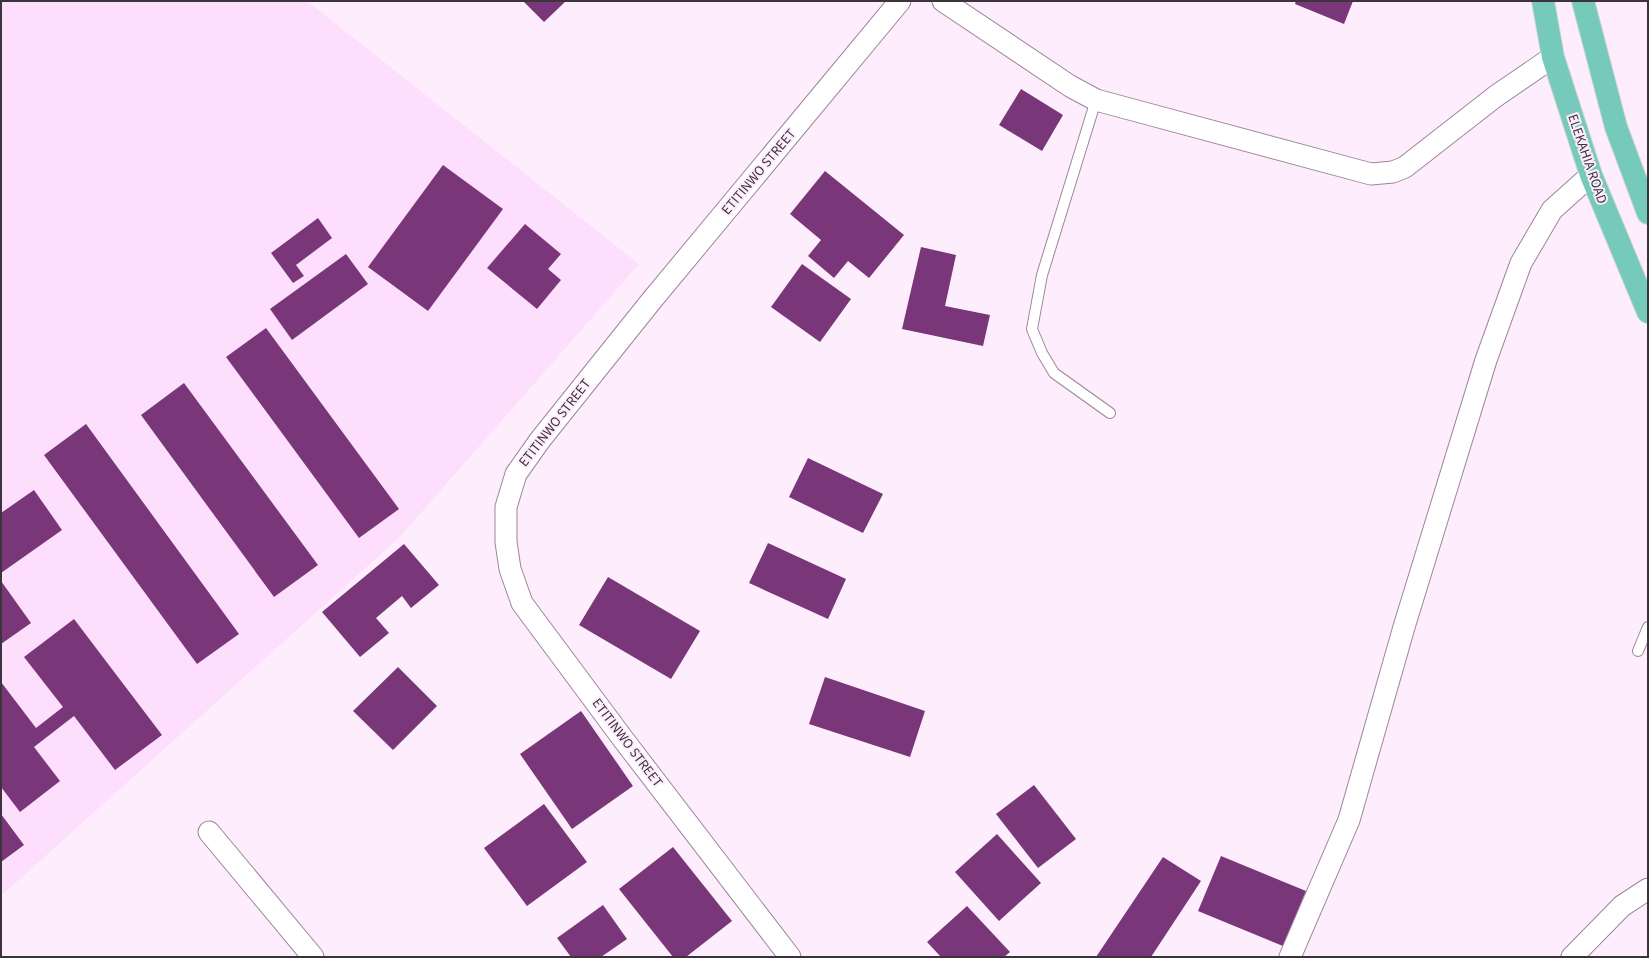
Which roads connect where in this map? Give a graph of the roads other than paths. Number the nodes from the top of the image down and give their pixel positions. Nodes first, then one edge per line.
1 (900, 1) edge
2 (943, 1) edge
3 (1543, 1) edge
4 (1583, 1) edge
5 (1553, 57) junction
6 (1096, 100) junction
7 (1591, 175) junction
8 (1648, 213) edge
9 (1648, 312) edge
10 (1110, 413) dead end
11 (1648, 627) edge
12 (1638, 652) dead end
13 (209, 832) dead end
14 (1648, 889) edge
15 (314, 957) edge
16 (790, 957) edge
17 (1290, 957) edge
18 (1572, 957) edge

1 - 16 street, ETITINWO STREET
2 - 6 street
3 - 5 main road, ELEKAHIA ROAD
4 - 8 main road
5 - 6 street
5 - 7 main road, ELEKAHIA ROAD
6 - 10 lane
7 - 9 main road, ELEKAHIA ROAD
7 - 17 street
11 - 12 lane
13 - 15 street
14 - 18 street

